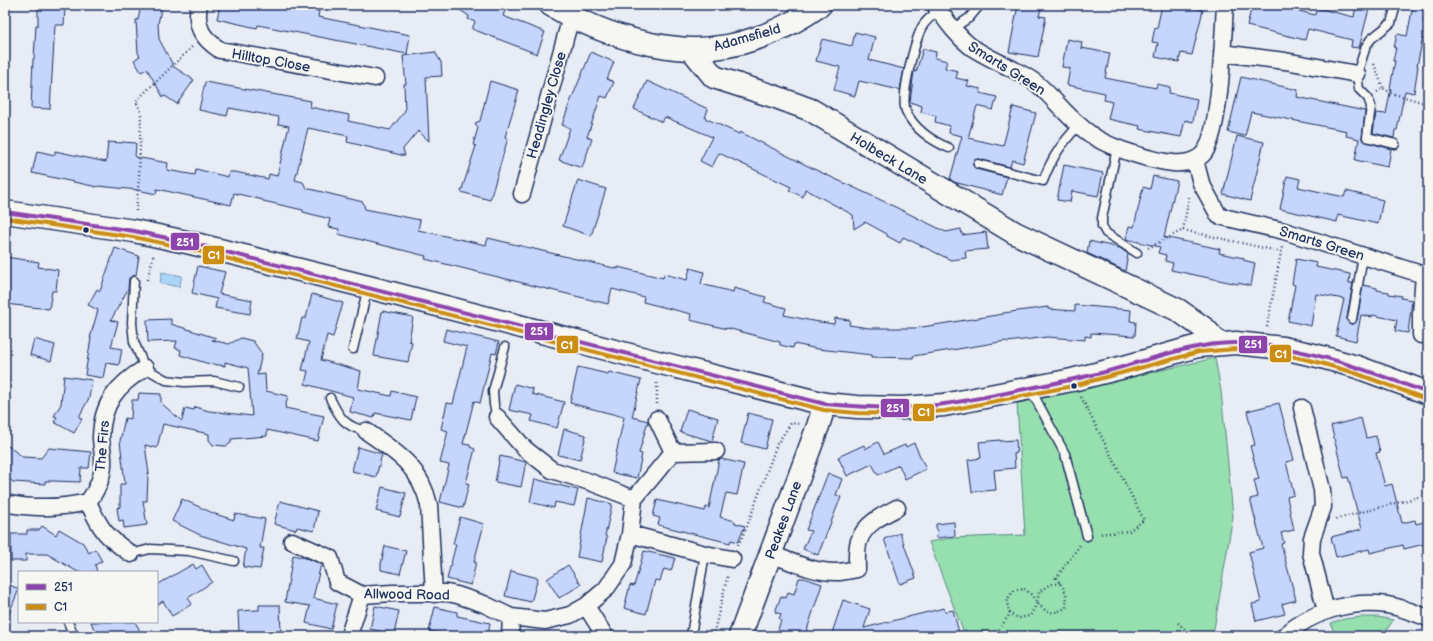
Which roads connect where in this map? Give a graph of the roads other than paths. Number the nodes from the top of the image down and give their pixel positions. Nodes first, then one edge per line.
1 (199, 5) edge
2 (551, 5) edge
3 (980, 5) edge
4 (1225, 5) edge
5 (1396, 5) edge
6 (937, 7) edge
7 (809, 8) edge
8 (571, 17) junction
9 (952, 29) junction
10 (692, 50) junction
11 (1222, 53) junction
12 (1357, 74) junction
13 (375, 78) dead end
14 (1078, 125) junction
15 (1395, 144) dead end
16 (949, 148) dead end
17 (1117, 148) junction
18 (1195, 160) junction
19 (978, 164) dead end
20 (522, 194) dead end
21 (5, 212) edge
22 (1137, 253) road end
23 (1363, 256) junction
24 (134, 281) dead end
25 (368, 286) junction
26 (1352, 319) dead end
27 (1423, 338) dead end
28 (1218, 343) junction
29 (505, 347) dead end
30 (353, 349) dead end
31 (145, 368) junction
32 (239, 387) dead end
33 (1030, 388) junction
34 (1428, 393) edge
35 (330, 398) dead end
36 (825, 404) junction
37 (1302, 408) dead end
38 (497, 417) joint
39 (657, 419) road end
40 (366, 431) joint
41 (716, 450) dead end
42 (673, 452) junction
43 (634, 499) junction
44 (88, 502) junction
45 (5, 503) edge
46 (897, 508) dead end
47 (630, 534) junction
48 (1087, 536) dead end
49 (292, 541) dead end
50 (131, 554) joint
51 (705, 554) junction
52 (771, 554) junction
53 (732, 559) road end
54 (234, 561) dead end
55 (434, 594) junction
56 (362, 595) junction
57 (586, 606) junction
58 (1326, 611) junction
59 (511, 617) junction
60 (1428, 618) edge
61 (68, 623) edge
62 (692, 635) dead end
63 (74, 636) edge
64 (351, 636) edge
65 (510, 636) edge
66 (605, 636) edge
67 (740, 636) edge
68 (1284, 636) edge

1 - 13 street, Hilltop Close
2 - 8 street
3 - 9 lane
4 - 11 street
5 - 12 lane
6 - 9 street, Smarts Green
6 - 16 lane
7 - 10 street, Adamsfield
8 - 10 street
8 - 20 street, Headingley Close
9 - 14 street, Smarts Green
10 - 28 street, Holbeck Lane
11 - 12 street
11 - 18 street
12 - 15 lane
14 - 17 street, Smarts Green
14 - 19 lane
17 - 18 street, Smarts Green
17 - 22 lane
18 - 23 street, Smarts Green
21 - 25 street
23 - 26 lane
23 - 27 street, Smarts Green
24 - 31 lane
25 - 30 lane
25 - 36 street
28 - 33 street
28 - 34 street
29 - 38 lane
31 - 32 lane
31 - 44 street, The Firs
33 - 36 street
33 - 48 lane
35 - 40 lane
36 - 52 street, Peakes Lane
37 - 58 street
38 - 43 street
39 - 42 street
40 - 55 street
41 - 42 street
42 - 43 street
43 - 47 street, Allwood Road
44 - 45 street
44 - 50 street
46 - 52 street
47 - 51 street
47 - 57 street, Allwood Road
49 - 56 street, Allwood Road
50 - 54 lane
51 - 53 street
51 - 62 lane
52 - 67 street, Peakes Lane
55 - 56 street, Allwood Road
55 - 59 street, Allwood Road
56 - 64 street
57 - 59 street, Allwood Road
57 - 66 street
58 - 60 street
58 - 68 street
59 - 65 street
61 - 63 lane

